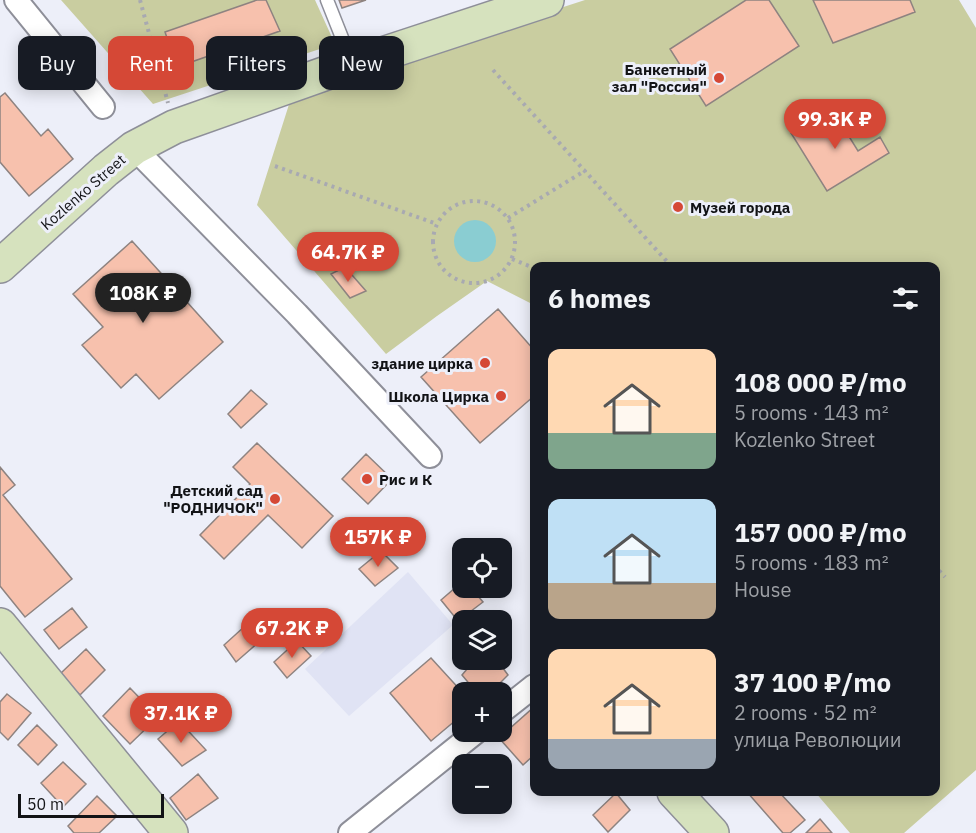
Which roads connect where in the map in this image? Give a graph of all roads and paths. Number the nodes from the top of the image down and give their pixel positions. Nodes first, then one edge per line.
1 (16, 0) edge
2 (140, 0) edge
3 (327, 0) edge
4 (547, 0) edge
5 (341, 36) edge
6 (404, 47) edge
7 (494, 69) dead end
8 (319, 76) edge
9 (103, 107) dead end
10 (174, 127) junction
11 (134, 148) junction
12 (275, 166) dead end
13 (586, 170) junction
14 (508, 218) junction
15 (437, 224) junction
16 (512, 259) junction
17 (668, 262) edge
18 (0, 266) edge
19 (530, 266) edge
20 (430, 456) dead end
21 (940, 572) edge
22 (945, 577) dead end
23 (0, 625) edge
24 (530, 689) edge
25 (512, 703) edge
26 (464, 742) edge
27 (678, 796) edge
28 (171, 833) edge
29 (350, 833) edge
30 (711, 833) edge

1 - 9 street
2 - 10 path
3 - 5 lane
4 - 6 street, Kozlenko Street
7 - 13 path
8 - 10 street, Kozlenko Street
10 - 11 street, Kozlenko Street
11 - 18 street, Kozlenko Street
11 - 20 street
12 - 15 path
13 - 14 path
13 - 17 path
14 - 15 path
14 - 16 path
15 - 16 path
16 - 19 path
21 - 22 path
23 - 28 street
24 - 25 street
26 - 29 street
27 - 30 street

